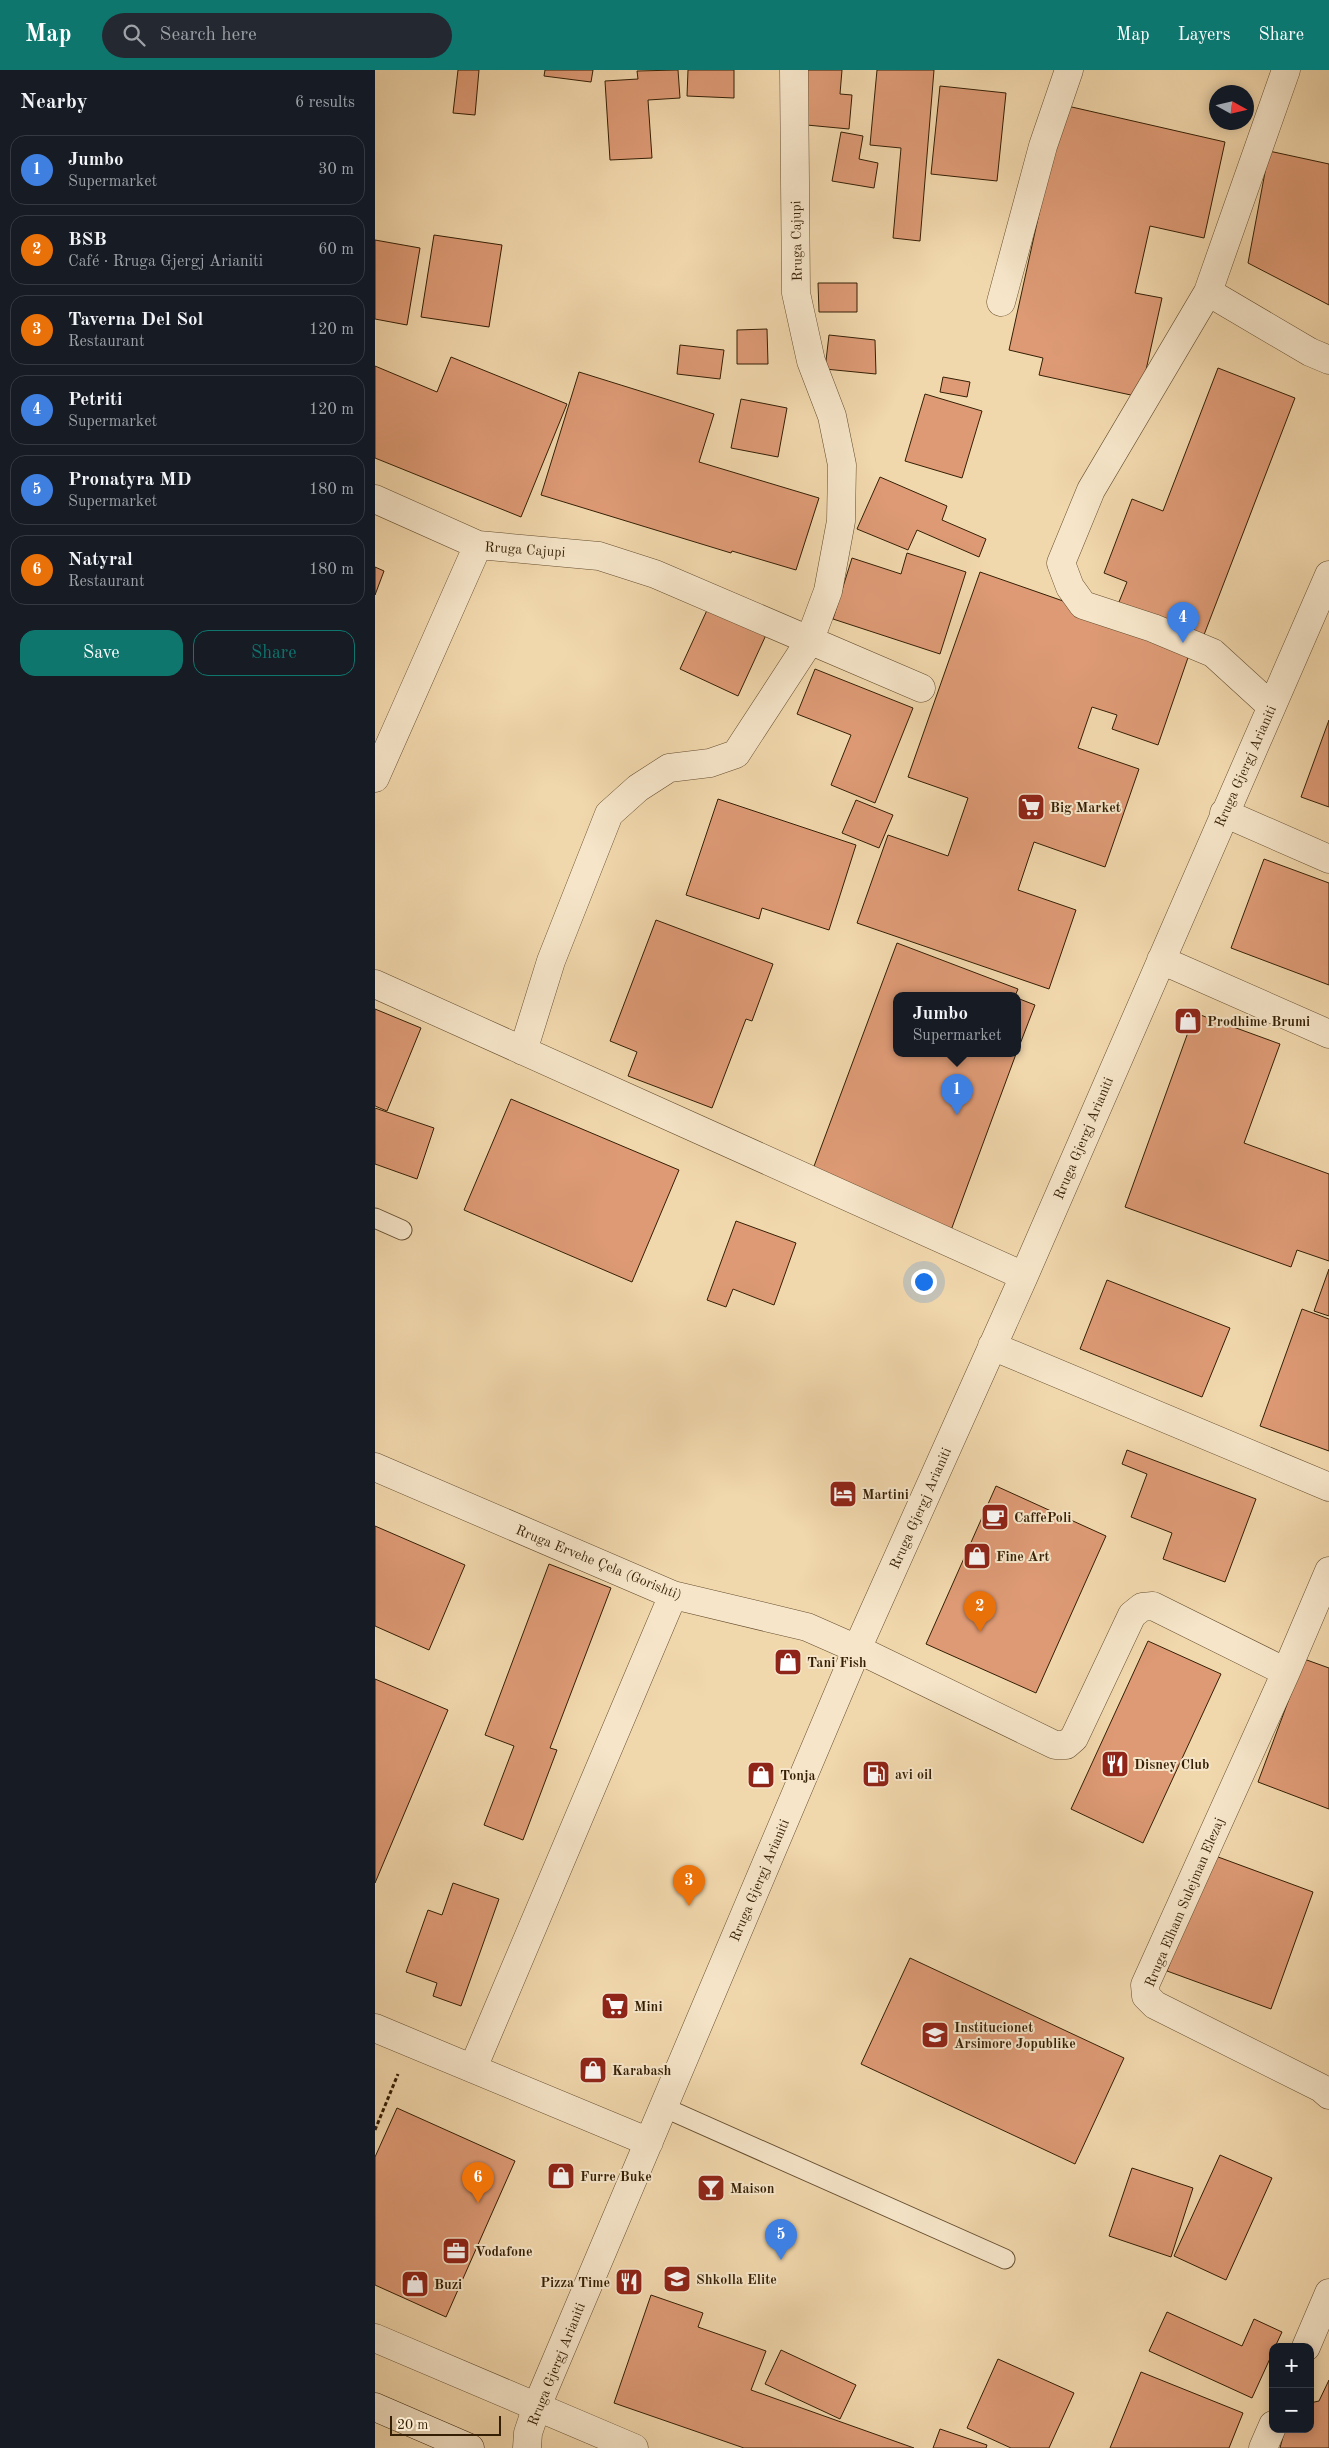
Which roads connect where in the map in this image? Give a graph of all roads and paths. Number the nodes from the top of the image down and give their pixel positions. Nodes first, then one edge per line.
1 (794, 70) edge
2 (1069, 70) edge
3 (1285, 70) edge
4 (1208, 292) junction
5 (1001, 302) dead end
6 (1329, 360) edge
7 (375, 499) edge
8 (478, 544) junction
9 (1329, 575) edge
10 (809, 642) junction
11 (921, 688) dead end
12 (1271, 706) junction
13 (375, 778) edge
14 (1224, 813) junction
15 (1329, 859) edge
16 (1161, 960) junction
17 (375, 984) edge
18 (1329, 1034) edge
19 (523, 1051) junction
20 (375, 1218) edge
21 (402, 1230) dead end
22 (1023, 1276) junction
23 (992, 1346) junction
24 (375, 1467) edge
25 (1329, 1487) edge
26 (1329, 1572) edge
27 (673, 1595) junction
28 (857, 1649) junction
29 (1286, 1672) junction
30 (375, 2028) edge
31 (411, 2043) junction
32 (473, 2068) junction
33 (1329, 2095) edge
34 (663, 2107) junction
35 (375, 2130) edge
36 (649, 2142) junction
37 (1005, 2258) dead end
38 (1329, 2293) edge
39 (375, 2338) edge
40 (1308, 2343) edge
41 (537, 2406) junction
42 (375, 2407) edge
43 (1269, 2433) edge
44 (470, 2448) edge
45 (527, 2448) edge
46 (634, 2448) edge
47 (1263, 2448) edge

1 - 10 street, Rruga Cajupi
2 - 5 street
3 - 4 street
4 - 6 street
4 - 12 street
7 - 8 street
8 - 10 street, Rruga Cajupi
8 - 13 street, Rruga Cajupi
9 - 12 street, Rruga Gjergj Arianiti
10 - 11 street, Rruga Cajupi
10 - 19 street, Rruga Cajupi
12 - 14 street, Rruga Gjergj Arianiti
14 - 15 street
14 - 16 street, Rruga Gjergj Arianiti
16 - 18 street
16 - 22 street, Rruga Gjergj Arianiti
17 - 19 street
19 - 22 street
20 - 21 lane
22 - 23 street, Rruga Gjergj Arianiti
23 - 25 street
23 - 28 street, Rruga Gjergj Arianiti
24 - 27 street, Rruga Ervehe Çela (Gorishti)
26 - 29 street
27 - 28 street, Rruga Ervehe Çela (Gorishti)
27 - 32 street
28 - 29 street, Rruga Ervehe Çela (Gorishti)
28 - 34 street, Rruga Gjergj Arianiti
29 - 33 street, Rruga Elham Sulejman Elezaj
30 - 31 street
31 - 32 street
31 - 35 path
32 - 36 street
34 - 36 street, Rruga Gjergj Arianiti
34 - 37 lane
36 - 41 street, Rruga Gjergj Arianiti
38 - 40 street
39 - 41 street
41 - 45 street, Rruga Gjergj Arianiti
41 - 46 street
42 - 44 street
43 - 47 street

